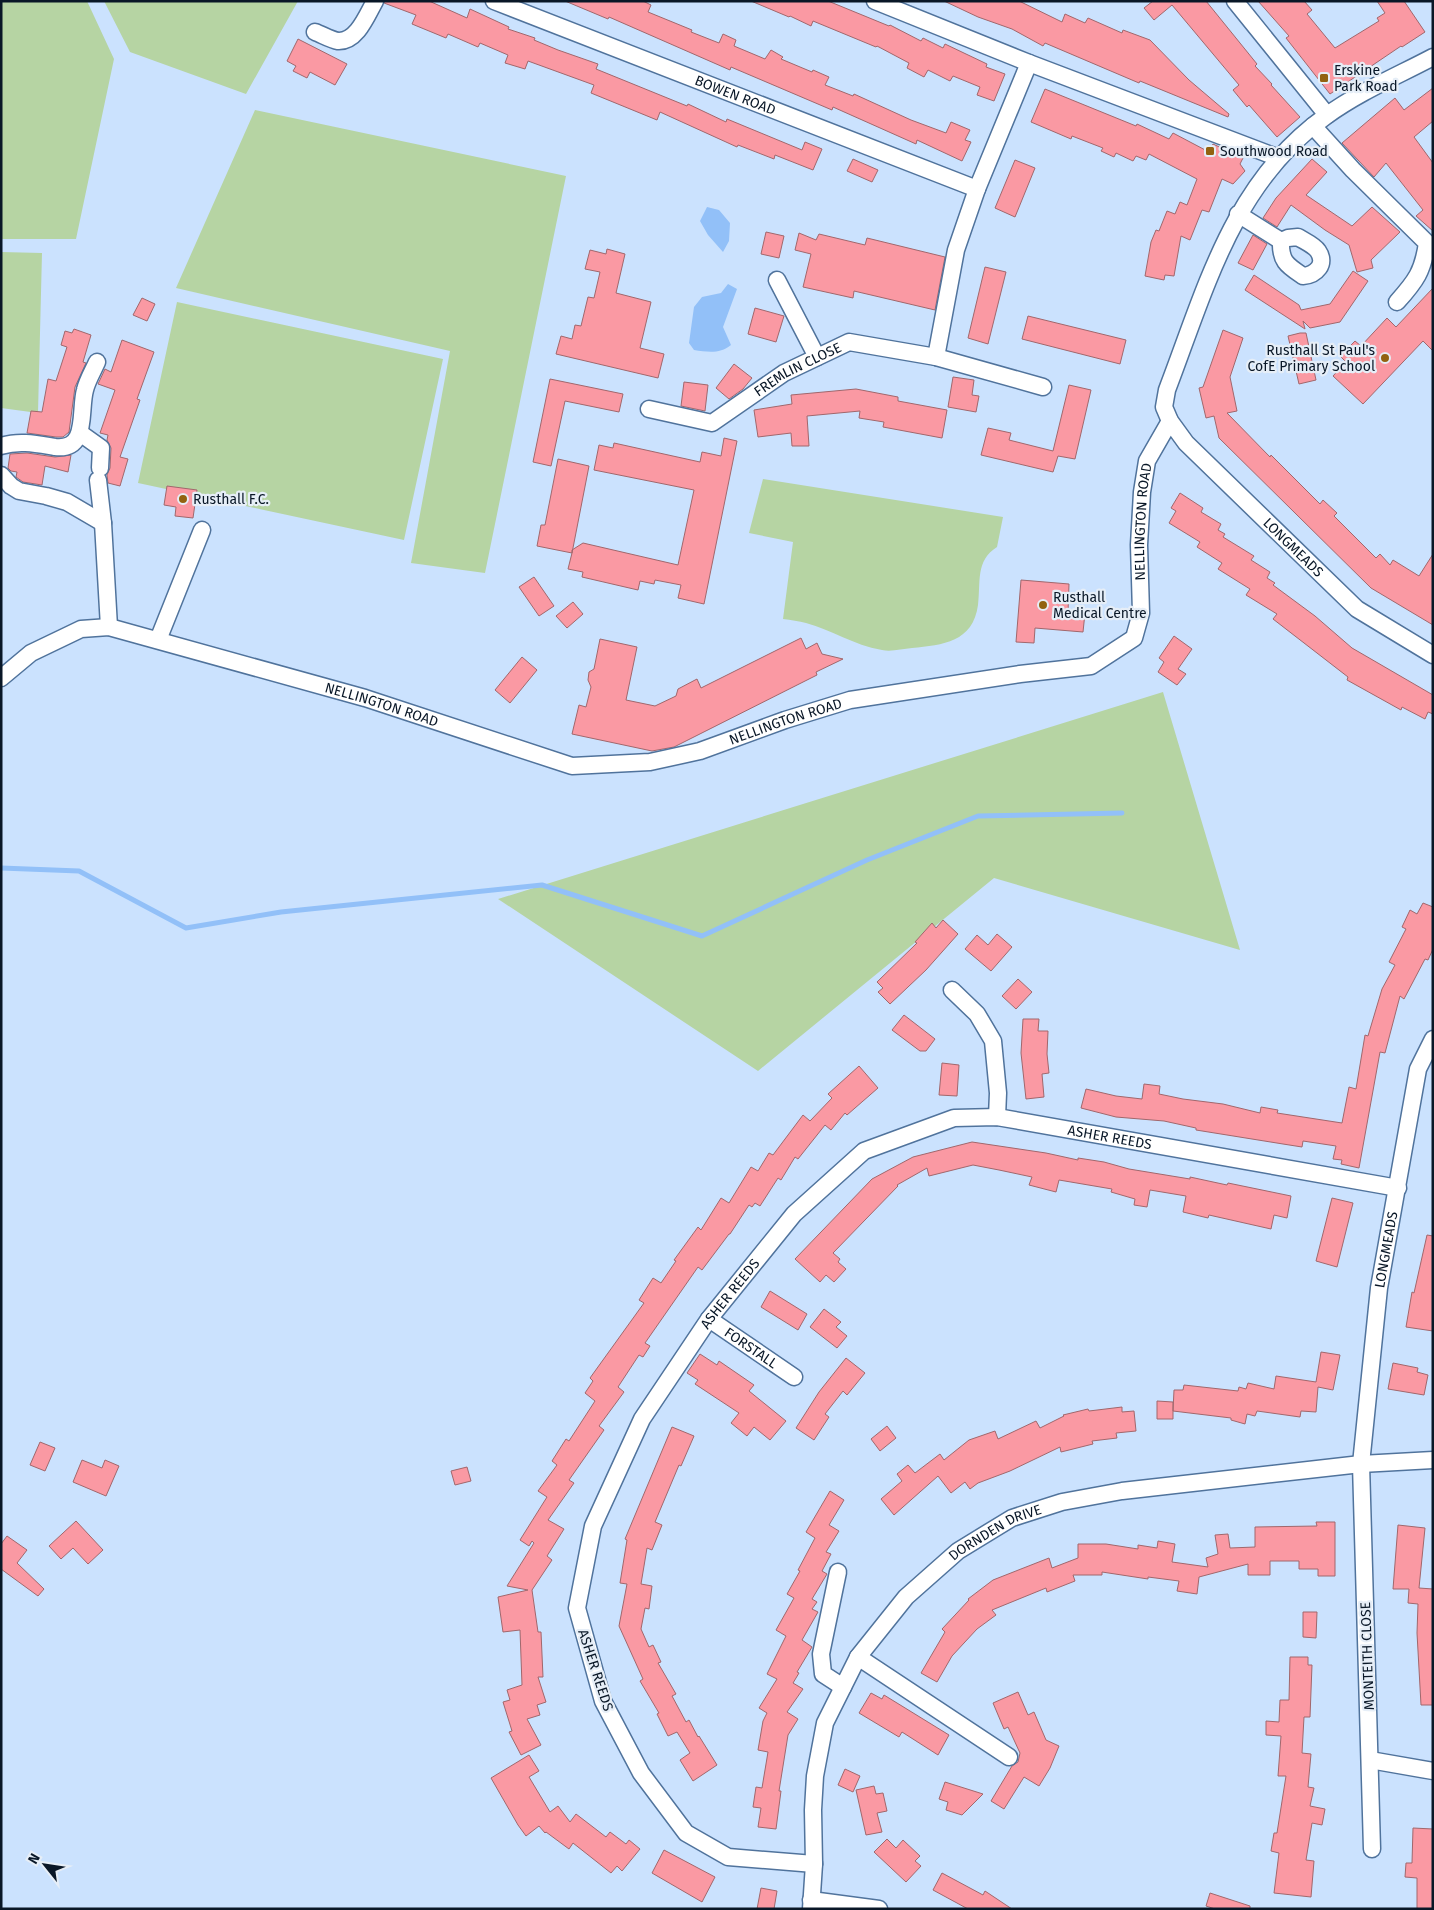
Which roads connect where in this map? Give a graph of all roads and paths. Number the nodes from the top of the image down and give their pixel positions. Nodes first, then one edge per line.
1 (375, 1) edge
2 (494, 1) edge
3 (875, 1) edge
4 (1235, 1) edge
5 (315, 32) dead end
6 (1433, 57) edge
7 (1029, 63) junction
8 (1327, 115) junction
9 (1312, 126) junction
10 (1279, 158) junction
11 (977, 189) junction
12 (1238, 214) junction
13 (1282, 242) dead end
14 (776, 280) dead end
15 (1397, 302) dead end
16 (936, 357) junction
17 (817, 358) junction
18 (97, 362) dead end
19 (1043, 388) dead end
20 (650, 409) dead end
21 (1170, 421) junction
22 (80, 432) junction
23 (1, 446) edge
24 (1, 474) edge
25 (103, 524) junction
26 (202, 530) dead end
27 (109, 627) junction
28 (158, 640) junction
29 (1433, 655) edge
30 (1, 678) edge
31 (952, 990) dead end
32 (1433, 1039) edge
33 (997, 1117) junction
34 (1398, 1188) junction
35 (709, 1319) junction
36 (794, 1377) dead end
37 (1433, 1460) edge
38 (1361, 1464) junction
39 (838, 1572) dead end
40 (858, 1657) junction
41 (843, 1687) junction
42 (1009, 1757) dead end
43 (1370, 1760) junction
44 (1433, 1771) edge
45 (1372, 1849) dead end
46 (814, 1864) junction
47 (811, 1904) edge
48 (879, 1909) edge

1 - 5 street
2 - 11 street, BOWEN ROAD
3 - 7 street
4 - 8 street
6 - 8 street
7 - 10 street
7 - 11 street
8 - 9 street
9 - 10 street
9 - 15 street
10 - 12 street
11 - 16 street
12 - 13 street
12 - 21 street
14 - 17 street
16 - 17 street, FREMLIN CLOSE
16 - 19 street, FREMLIN CLOSE
17 - 20 street, FREMLIN CLOSE
18 - 22 street
21 - 28 street, NELLINGTON ROAD
21 - 29 street, LONGMEADS
22 - 23 street
22 - 25 street
24 - 25 street
25 - 27 street
26 - 28 street
27 - 28 street, NELLINGTON ROAD
27 - 30 street, NELLINGTON ROAD
31 - 33 street
32 - 34 street, LONGMEADS
33 - 34 street, ASHER REEDS
33 - 35 street, ASHER REEDS
34 - 38 street, LONGMEADS
35 - 36 street, FORSTALL
35 - 46 street, ASHER REEDS
37 - 38 street, DORNDEN DRIVE
38 - 40 street, DORNDEN DRIVE
38 - 43 street, MONTEITH CLOSE
39 - 41 street
40 - 41 street, DORNDEN DRIVE
40 - 42 street
41 - 46 street, DORNDEN DRIVE
43 - 44 street
43 - 45 street, MONTEITH CLOSE
46 - 47 street, DORNDEN DRIVE
47 - 48 street

